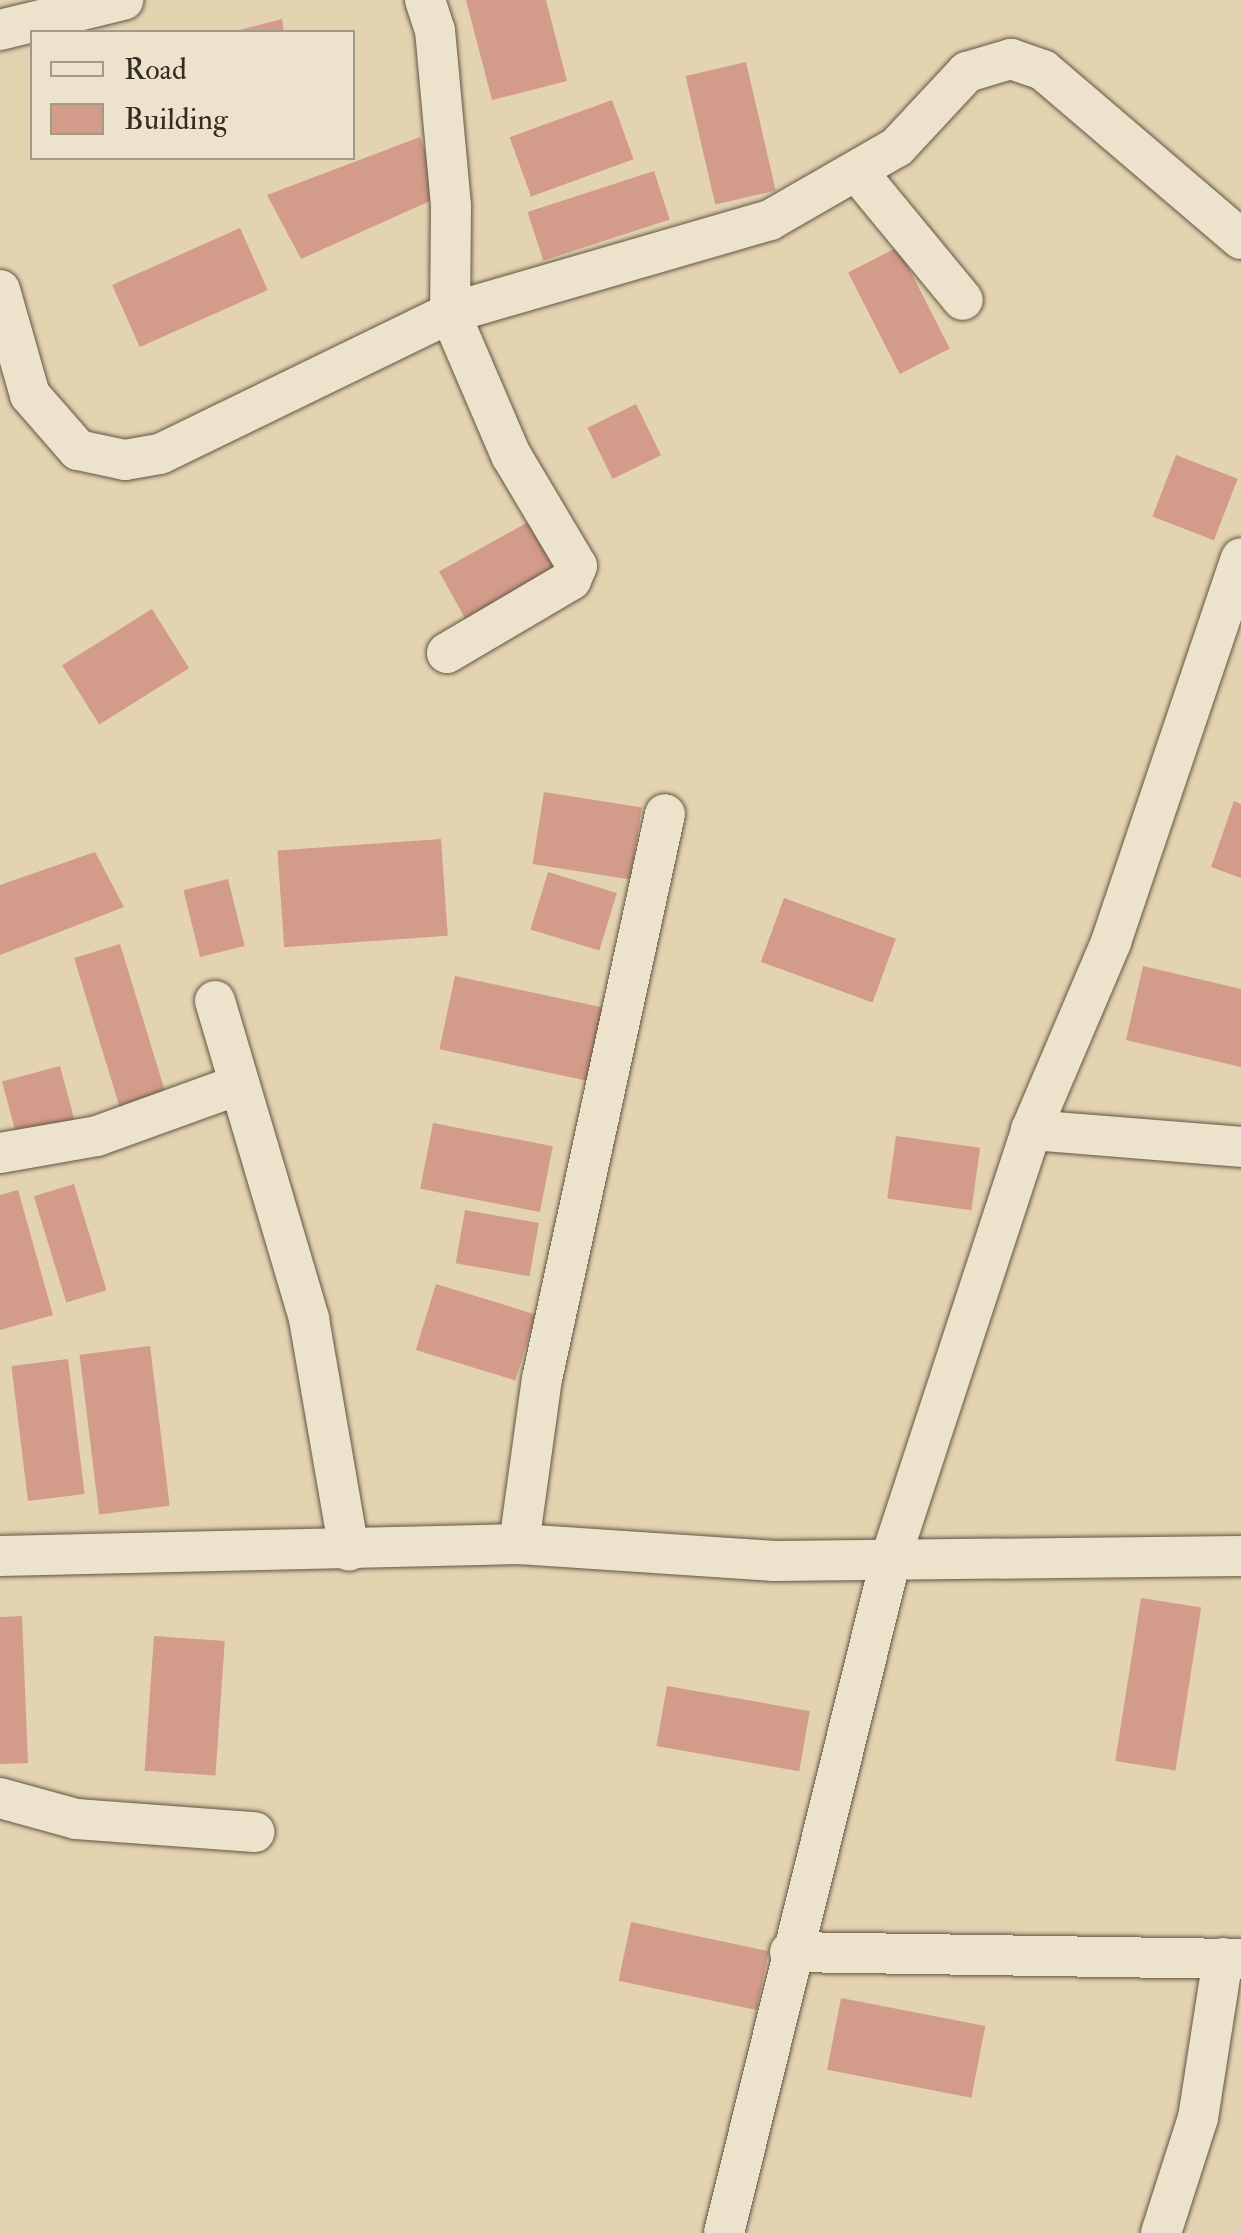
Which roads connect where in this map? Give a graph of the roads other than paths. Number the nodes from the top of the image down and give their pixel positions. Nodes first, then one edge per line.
1 (123, 0) edge
2 (425, 0) edge
3 (0, 30) edge
4 (859, 174) junction
5 (1241, 239) edge
6 (0, 290) edge
7 (963, 300) dead end
8 (450, 313) junction
9 (1241, 558) edge
10 (446, 653) dead end
11 (664, 814) dead end
12 (215, 1001) dead end
13 (238, 1085) junction
14 (1031, 1130) junction
15 (1241, 1147) edge
16 (0, 1153) edge
17 (519, 1544) junction
18 (349, 1552) junction
19 (892, 1554) junction
20 (0, 1556) edge
21 (1241, 1556) edge
22 (0, 1798) edge
23 (256, 1832) dead end
24 (790, 1952) junction
25 (1232, 1959) edge
26 (724, 2233) edge
27 (1161, 2233) edge

1 - 3 street
2 - 8 street
4 - 5 street
4 - 7 street
4 - 8 street
6 - 8 street
8 - 10 street
9 - 14 street
11 - 17 street
12 - 13 street
13 - 16 street
13 - 18 street
14 - 15 street
14 - 19 street
17 - 18 street
17 - 19 street
18 - 20 street
19 - 21 street
19 - 24 street
22 - 23 street
24 - 25 street
24 - 26 street
25 - 27 street

